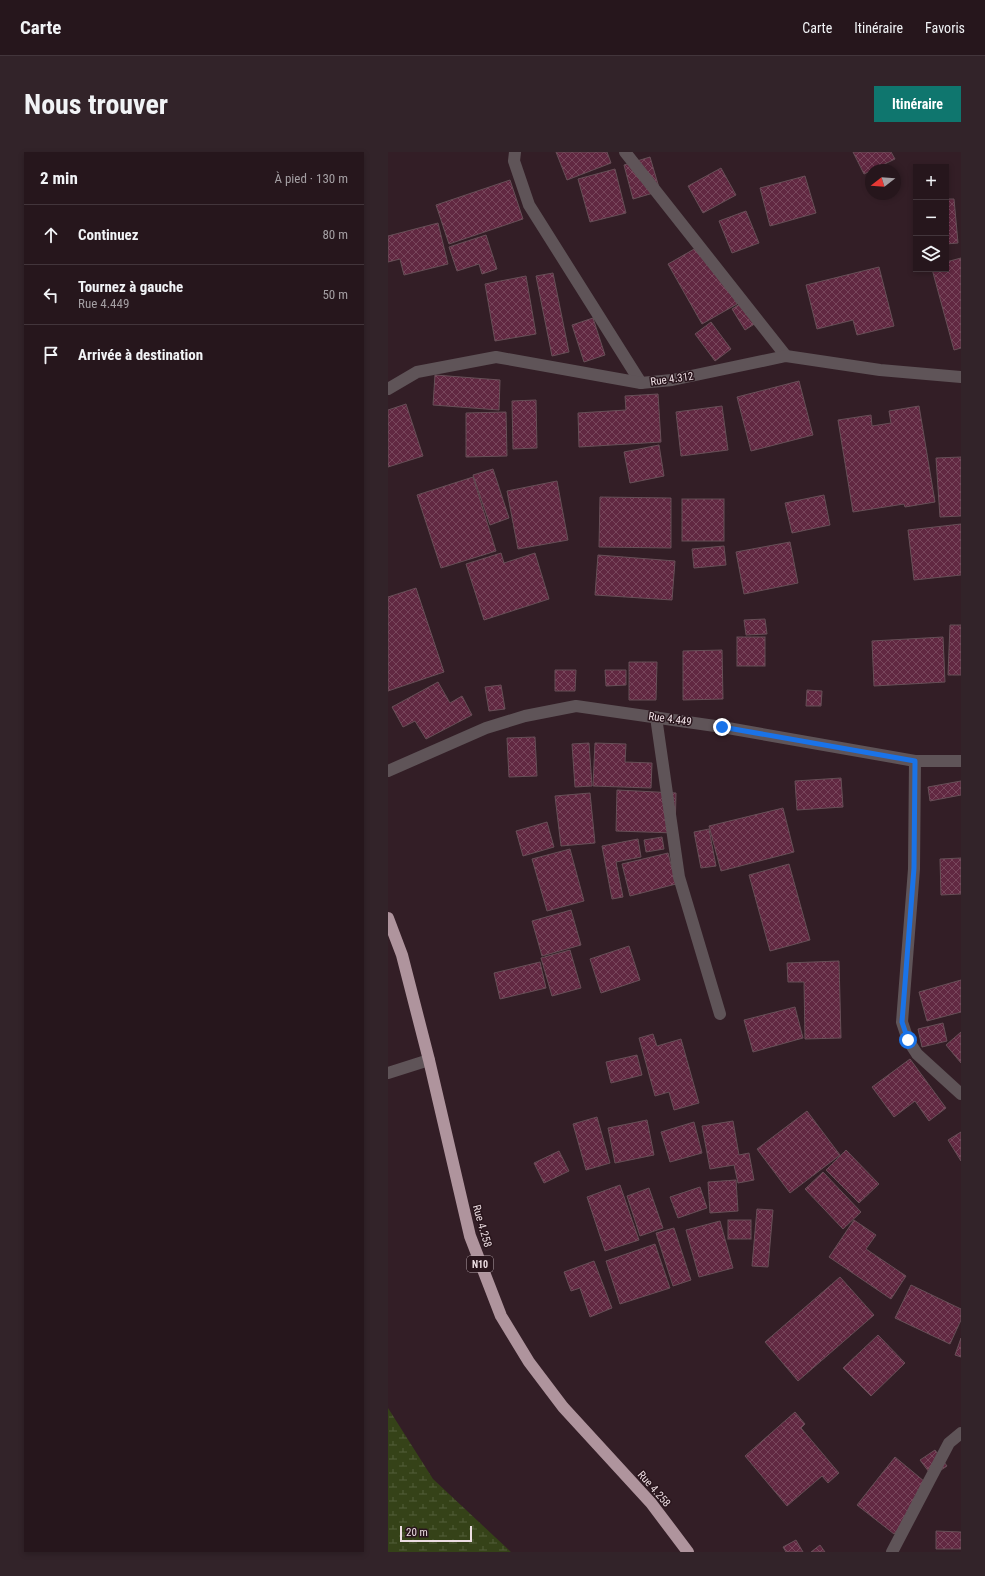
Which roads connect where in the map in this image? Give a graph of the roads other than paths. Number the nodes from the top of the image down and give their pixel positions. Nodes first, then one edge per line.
1 (515, 152) edge
2 (625, 152) edge
3 (786, 356) junction
4 (961, 377) edge
5 (642, 383) junction
6 (388, 389) edge
7 (656, 717) junction
8 (915, 761) junction
9 (961, 761) edge
10 (388, 771) edge
11 (388, 918) edge
12 (720, 1014) dead end
13 (429, 1060) junction
14 (388, 1073) edge
15 (961, 1094) edge
16 (961, 1433) edge
17 (688, 1552) edge
18 (892, 1552) edge

1 - 5 street
2 - 3 street
3 - 4 street, Rue 4.312
3 - 5 street, Rue 4.312
5 - 6 street, Rue 4.312
7 - 8 street, Rue 4.449
7 - 10 street, Rue 4.449
7 - 12 street
8 - 9 street, Rue 4.449
8 - 15 street
11 - 13 highway, Rue 4.258 / N10
13 - 14 street
13 - 17 highway, Rue 4.258 / N10
16 - 18 street

